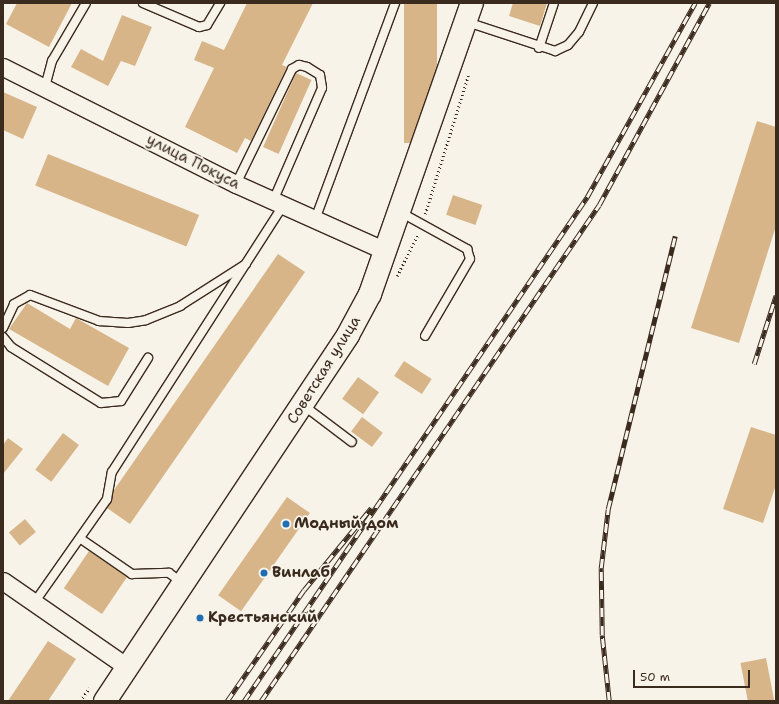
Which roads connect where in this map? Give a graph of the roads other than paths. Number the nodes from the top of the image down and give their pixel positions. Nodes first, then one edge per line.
1 (86, 3) edge
2 (143, 3) edge
3 (220, 3) edge
4 (395, 3) edge
5 (554, 3) edge
6 (593, 3) edge
7 (469, 12) edge
8 (539, 48) junction
9 (3, 67) edge
10 (45, 87) junction
11 (236, 184) junction
12 (278, 204) junction
13 (400, 211) junction
14 (316, 217) junction
15 (386, 251) junction
16 (249, 263) junction
17 (3, 328) edge
18 (425, 336) dead end
19 (3, 337) edge
20 (148, 358) dead end
21 (302, 404) junction
22 (352, 442) dead end
23 (81, 539) junction
24 (3, 581) edge
25 (184, 584) junction
26 (34, 603) junction
27 (127, 668) junction
28 (105, 701) edge

1 - 10 lane
2 - 3 lane
4 - 14 lane
5 - 8 lane
6 - 8 lane
7 - 8 lane
7 - 13 main road, Советская улица
9 - 10 street, улица Покуса
10 - 11 street, улица Покуса
11 - 12 street, улица Покуса
11 - 12 lane
12 - 14 street, улица Покуса
12 - 16 lane
13 - 15 main road, Советская улица
13 - 18 lane
14 - 15 street, улица Покуса
15 - 21 main road, Советская улица
16 - 17 lane
16 - 23 lane
19 - 20 lane
21 - 22 lane
21 - 25 main road, Советская улица
23 - 25 lane
23 - 26 lane
24 - 26 street
25 - 27 main road, Советская улица
26 - 27 street
27 - 28 main road, Советская улица

